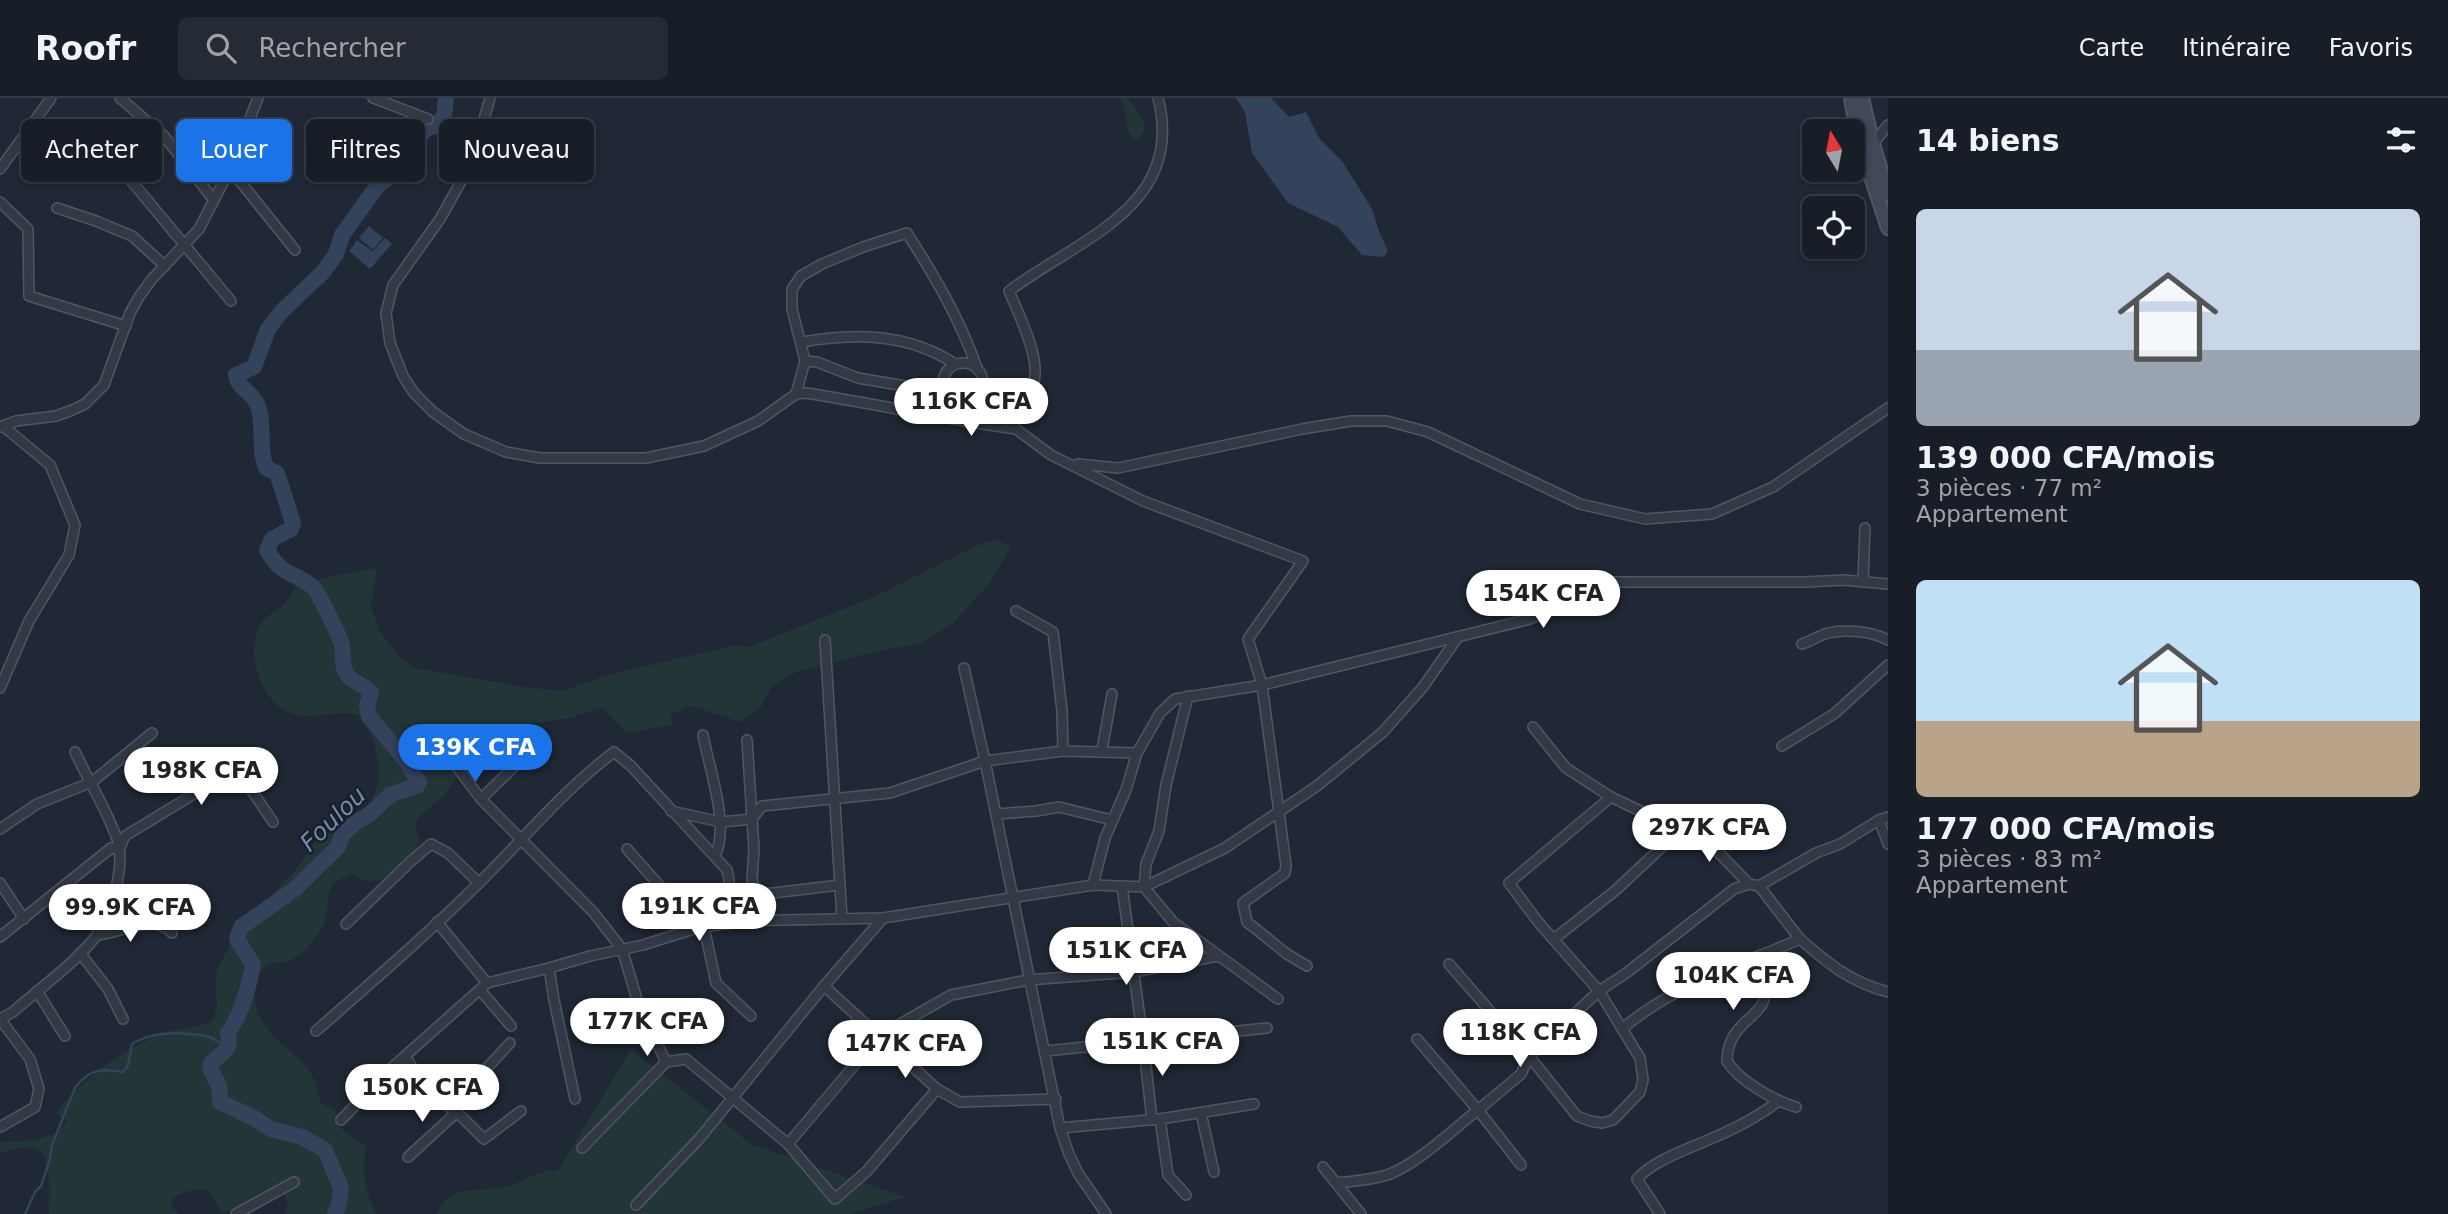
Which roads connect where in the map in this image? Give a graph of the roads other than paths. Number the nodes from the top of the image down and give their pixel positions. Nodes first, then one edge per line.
1 (120, 98) edge
2 (258, 98) edge
3 (373, 98) edge
4 (490, 98) edge
5 (1158, 98) edge
6 (1851, 98) edge
7 (1863, 98) edge
8 (50, 99) edge
9 (250, 119) edge
10 (428, 119) dead end
11 (1888, 125) edge
12 (1873, 144) junction
13 (0, 169) edge
14 (132, 182) edge
15 (223, 182) edge
16 (240, 182) edge
17 (1888, 194) edge
18 (213, 199) junction
19 (0, 202) edge
20 (57, 208) dead end
21 (1888, 228) edge
22 (186, 246) junction
23 (295, 250) dead end
24 (164, 266) junction
25 (231, 301) dead end
26 (126, 326) junction
27 (802, 342) junction
28 (805, 361) junction
29 (955, 364) junction
30 (977, 368) junction
31 (981, 390) junction
32 (946, 393) junction
33 (796, 394) junction
34 (1888, 408) edge
35 (1001, 409) junction
36 (1, 426) edge
37 (1016, 429) junction
38 (1070, 463) junction
39 (1865, 528) dead end
40 (1864, 582) junction
41 (1888, 584) edge
42 (1016, 611) dead end
43 (1458, 637) junction
44 (825, 640) dead end
45 (1888, 640) edge
46 (1802, 644) dead end
47 (1888, 665) edge
48 (964, 668) dead end
49 (1262, 685) junction
50 (0, 688) edge
51 (1112, 694) dead end
52 (1188, 696) junction
53 (1533, 727) dead end
54 (152, 733) dead end
55 (703, 735) dead end
56 (747, 740) dead end
57 (1782, 747) dead end
58 (1102, 750) junction
59 (1063, 751) junction
60 (75, 752) dead end
61 (1137, 752) junction
62 (525, 757) dead end
63 (985, 761) junction
64 (456, 766) dead end
65 (92, 782) junction
66 (1611, 797) junction
67 (835, 798) junction
68 (481, 799) junction
69 (671, 811) junction
70 (1279, 812) junction
71 (997, 814) junction
72 (752, 819) junction
73 (1884, 819) edge
74 (1112, 820) junction
75 (274, 822) dead end
76 (721, 822) junction
77 (0, 829) edge
78 (1680, 830) junction
79 (521, 841) junction
80 (1888, 844) edge
81 (627, 849) dead end
82 (119, 850) junction
83 (715, 856) junction
84 (0, 883) edge
85 (479, 883) junction
86 (840, 885) junction
87 (1093, 885) junction
88 (1754, 885) junction
89 (1122, 886) junction
90 (1144, 887) junction
91 (1012, 898) junction
92 (884, 918) junction
93 (24, 919) junction
94 (842, 919) junction
95 (437, 922) junction
96 (346, 924) dead end
97 (728, 924) junction
98 (700, 927) junction
99 (172, 933) dead end
100 (97, 935) junction
101 (0, 937) edge
102 (1554, 939) junction
103 (1800, 939) junction
104 (622, 949) junction
105 (80, 953) junction
106 (1218, 956) junction
107 (1753, 959) junction
108 (1449, 964) dead end
109 (1307, 966) dead end
110 (550, 968) junction
111 (1134, 972) junction
112 (1028, 980) junction
113 (824, 986) junction
114 (483, 987) junction
115 (37, 991) junction
116 (1599, 991) junction
117 (1888, 992) edge
118 (1278, 999) dead end
119 (751, 1016) dead end
120 (0, 1019) edge
121 (123, 1019) dead end
122 (510, 1026) dead end
123 (1267, 1028) dead end
124 (1622, 1028) junction
125 (316, 1031) dead end
126 (65, 1036) dead end
127 (879, 1036) junction
128 (1417, 1039) dead end
129 (1143, 1040) junction
130 (510, 1043) dead end
131 (1046, 1051) junction
132 (1529, 1056) junction
133 (406, 1057) junction
134 (666, 1062) junction
135 (937, 1089) junction
136 (731, 1098) junction
137 (1056, 1099) junction
138 (575, 1100) dead end
139 (1777, 1102) junction
140 (1254, 1104) dead end
141 (1796, 1107) dead end
142 (453, 1110) junction
143 (1478, 1110) junction
144 (521, 1111) dead end
145 (1201, 1113) junction
146 (1156, 1119) junction
147 (341, 1120) dead end
148 (0, 1127) edge
149 (1060, 1128) junction
150 (788, 1144) junction
151 (582, 1148) dead end
152 (408, 1157) dead end
153 (1521, 1165) dead end
154 (1323, 1167) dead end
155 (1214, 1172) dead end
156 (294, 1182) dead end
157 (1336, 1183) junction
158 (1186, 1195) dead end
159 (636, 1205) dead end
160 (236, 1214) edge
161 (1107, 1214) edge
162 (1361, 1214) edge
163 (1660, 1214) edge

1 - 18 street
2 - 9 street
3 - 10 street
4 - 33 street
5 - 35 street
6 - 21 main road
7 - 12 main road
8 - 13 street
11 - 12 street
12 - 17 main road
14 - 22 street
15 - 18 street
16 - 23 street
18 - 22 street
19 - 26 street
20 - 24 street
22 - 24 street
22 - 25 street
24 - 26 street
26 - 36 street
27 - 28 street
27 - 29 street
27 - 30 street
28 - 32 street
28 - 33 street
29 - 30 street
29 - 32 street
30 - 31 street
31 - 32 street
31 - 35 street
33 - 37 street
34 - 38 street
35 - 37 street
36 - 50 street
37 - 38 street
38 - 49 street
39 - 40 street
40 - 41 street
40 - 43 street
42 - 59 street
43 - 49 street
43 - 70 street
44 - 67 street
45 - 46 street
47 - 57 street
48 - 63 street
49 - 52 street
49 - 70 street
51 - 58 street
52 - 61 street
52 - 90 street
53 - 66 street
54 - 65 street
55 - 76 street
56 - 72 street
58 - 59 street
58 - 61 street
59 - 63 street
60 - 65 street
61 - 74 street
62 - 68 street
63 - 67 street
63 - 71 street
64 - 68 street
65 - 77 street
65 - 82 street
66 - 78 street
66 - 102 street
67 - 72 street
67 - 86 street
68 - 79 street
69 - 76 street
69 - 79 street
69 - 83 street
70 - 90 street
70 - 109 street
71 - 74 street
71 - 91 street
72 - 76 street
72 - 86 street
73 - 80 street
73 - 88 street
74 - 87 street
75 - 82 street
76 - 83 street
78 - 88 street
78 - 102 street
79 - 85 street
79 - 104 street
81 - 98 street
82 - 93 street
82 - 100 street
83 - 97 street
84 - 93 street
85 - 95 street
85 - 96 street
86 - 94 street
87 - 89 street
87 - 91 street
88 - 103 street
88 - 116 street
89 - 90 street
89 - 111 street
90 - 106 street
91 - 92 street
91 - 112 street
92 - 94 street
92 - 113 street
93 - 101 street
94 - 97 street
95 - 114 street
95 - 125 street
97 - 98 street
98 - 104 street
98 - 119 street
99 - 100 street
100 - 105 street
102 - 116 street
103 - 107 street
103 - 117 street
104 - 110 street
104 - 134 street
105 - 115 street
105 - 121 street
106 - 111 street
106 - 118 street
107 - 124 street
107 - 139 street
108 - 132 street
110 - 114 street
110 - 138 street
111 - 112 street
111 - 129 street
112 - 127 street
112 - 131 street
113 - 127 street
113 - 136 street
114 - 122 street
114 - 133 street
115 - 120 street
115 - 126 street
116 - 124 street
116 - 132 street
120 - 148 street
123 - 129 street
124 - 132 street
127 - 135 street
127 - 150 street
128 - 143 street
129 - 131 street
129 - 146 street
130 - 142 street
131 - 137 street
132 - 143 street
133 - 142 street
133 - 147 street
134 - 136 street
134 - 151 street
135 - 137 street
135 - 150 street
136 - 150 street
136 - 159 street
137 - 149 street
139 - 141 street
139 - 163 street
140 - 145 street
142 - 144 street
142 - 152 street
143 - 153 street
143 - 157 street
145 - 146 street
145 - 155 street
146 - 149 street
146 - 158 street
149 - 161 street
154 - 157 street
156 - 160 street
157 - 162 street

